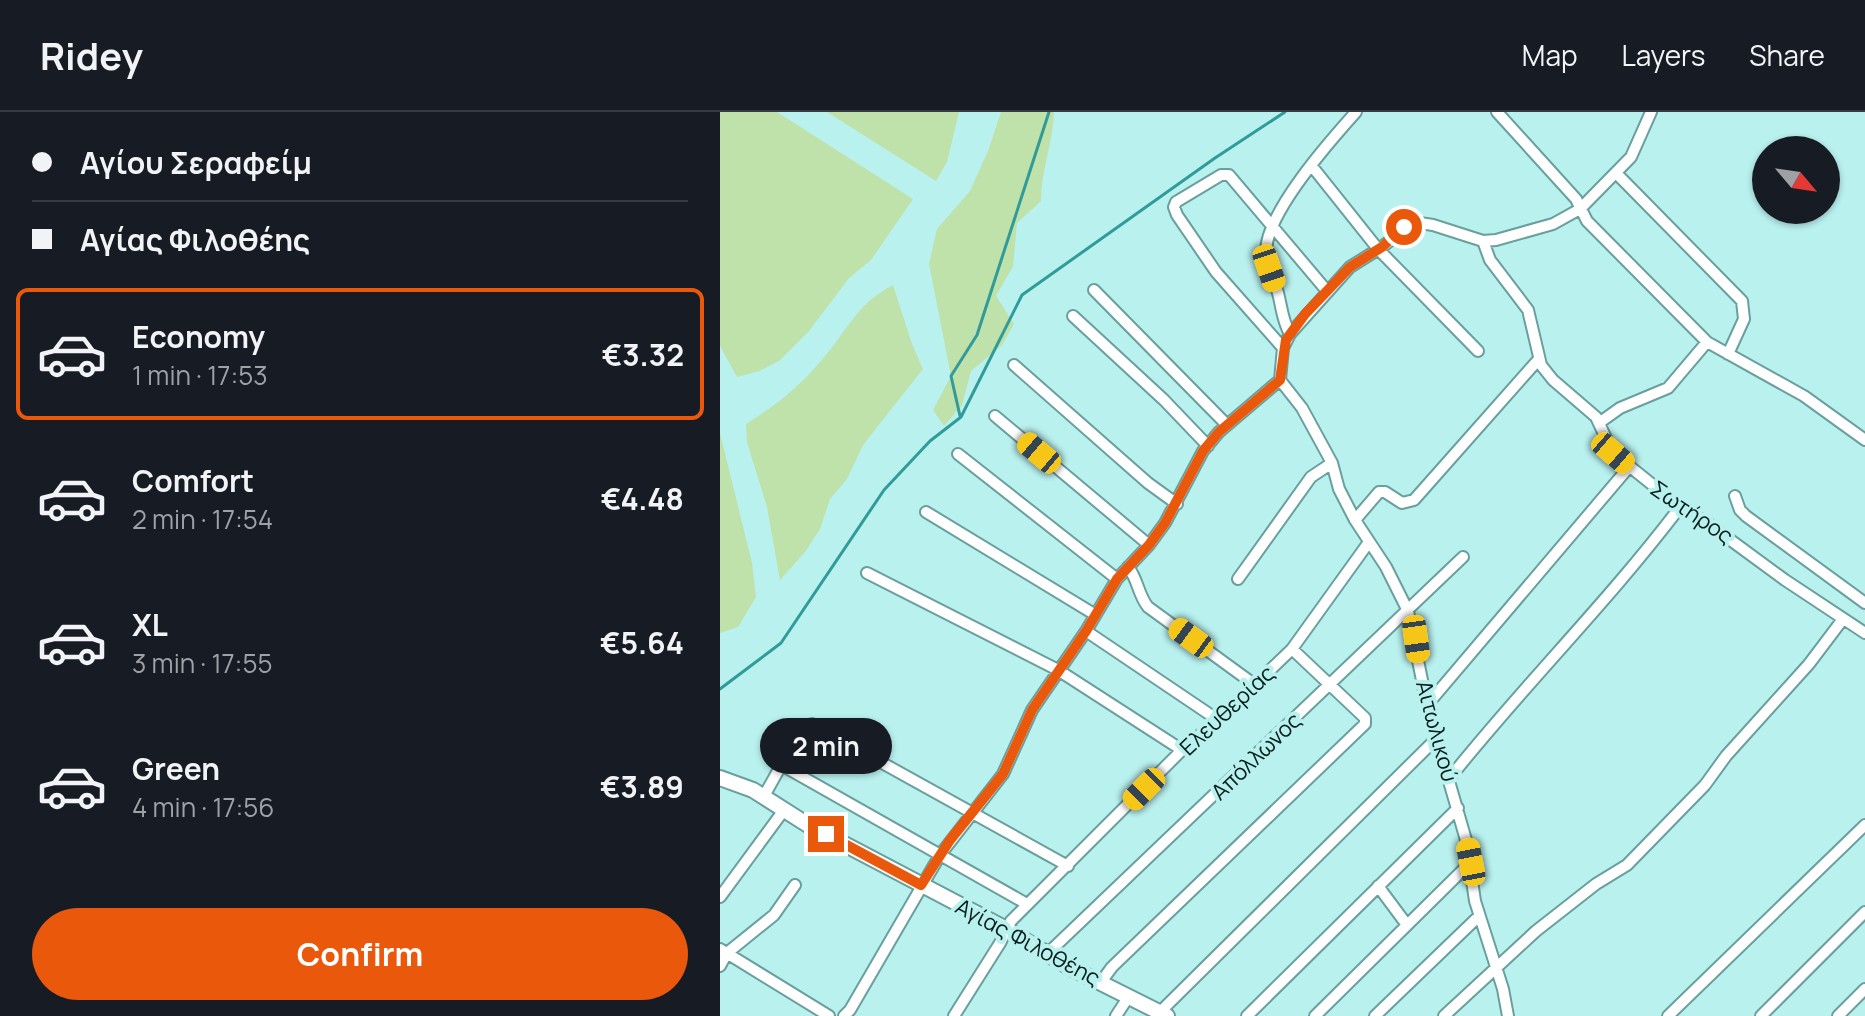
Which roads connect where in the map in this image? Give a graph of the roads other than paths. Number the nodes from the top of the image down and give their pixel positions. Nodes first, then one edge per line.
1 (1356, 112) edge
2 (1497, 112) edge
3 (1651, 112) edge
4 (1311, 165) junction
5 (1616, 173) junction
6 (1579, 206) junction
7 (1272, 227) junction
8 (1483, 241) junction
9 (1378, 249) junction
10 (1094, 290) dead end
11 (1327, 291) junction
12 (1073, 316) dead end
13 (1290, 334) junction
14 (1707, 342) junction
15 (1283, 348) junction
16 (1478, 351) dead end
17 (1728, 354) junction
18 (1538, 360) junction
19 (1014, 365) dead end
20 (1280, 380) junction
21 (995, 416) dead end
22 (1599, 423) junction
23 (1227, 425) junction
24 (1865, 440) edge
25 (1208, 446) junction
26 (958, 454) dead end
27 (1332, 463) junction
28 (1629, 467) junction
29 (1735, 496) dead end
30 (1177, 504) junction
31 (1680, 507) junction
32 (926, 512) dead end
33 (1355, 520) junction
34 (1369, 542) junction
35 (1149, 545) junction
36 (1463, 557) dead end
37 (1128, 567) junction
38 (867, 573) dead end
39 (1117, 579) junction
40 (1238, 579) dead end
41 (1865, 603) edge
42 (1408, 611) junction
43 (1094, 614) junction
44 (1843, 619) junction
45 (1086, 631) junction
46 (1865, 633) edge
47 (1292, 649) junction
48 (1058, 670) junction
49 (1331, 684) junction
50 (1255, 685) junction
51 (1427, 705) junction
52 (1218, 720) junction
53 (1436, 739) junction
54 (1182, 750) junction
55 (783, 766) junction
56 (720, 778) edge
57 (1449, 779) junction
58 (759, 793) junction
59 (1458, 808) junction
60 (784, 810) junction
61 (972, 811) junction
62 (1865, 825) edge
63 (940, 855) junction
64 (1471, 862) junction
65 (1068, 866) junction
66 (795, 885) dead end
67 (921, 885) junction
68 (1378, 886) junction
69 (720, 897) edge
70 (1027, 904) junction
71 (1865, 912) edge
72 (1479, 916) junction
73 (1407, 925) junction
74 (1006, 929) junction
75 (724, 951) edge
76 (1047, 954) junction
77 (720, 966) edge
78 (1495, 967) junction
79 (1101, 982) junction
80 (1865, 989) edge
81 (1129, 996) junction
82 (1163, 1014) edge
83 (829, 1016) edge
84 (844, 1016) edge
85 (954, 1016) edge
86 (1116, 1016) edge
87 (1247, 1016) edge
88 (1315, 1016) edge
89 (1375, 1016) edge
90 (1444, 1016) edge
91 (1508, 1016) edge
92 (1668, 1016) edge
93 (1761, 1016) edge
94 (1838, 1016) edge

1 - 4 street
2 - 6 street
3 - 5 street
4 - 7 street
4 - 9 street
5 - 6 street
5 - 17 street
6 - 8 street
6 - 14 street
7 - 11 street
7 - 13 street
7 - 15 street
8 - 9 street
8 - 18 street
9 - 11 street
9 - 16 street
10 - 23 street
11 - 13 street
12 - 25 street
13 - 15 street
14 - 17 street
14 - 22 street
15 - 20 street
17 - 24 street
18 - 22 street, Σωτήρος
18 - 33 street
19 - 30 street
20 - 23 street
20 - 27 street, Αιτωλικού
21 - 35 street
22 - 28 street, Σωτήρος
23 - 25 street
25 - 30 street
26 - 39 street
27 - 33 street, Αιτωλικού
27 - 40 street
28 - 31 street, Σωτήρος
28 - 51 street
29 - 41 street
30 - 35 street
31 - 44 street, Σωτήρος
31 - 57 street
32 - 43 street
33 - 34 street, Αιτωλικού
34 - 42 street, Αιτωλικού
34 - 47 street, Ελευθερίας
35 - 37 street
36 - 42 street, Απόλλωνος
37 - 39 street
37 - 50 street
38 - 48 street
39 - 43 street
42 - 49 street, Απόλλωνος
42 - 51 street, Αιτωλικού
43 - 45 street
44 - 46 street, Σωτήρος
44 - 78 street
45 - 48 street
45 - 52 street
47 - 49 street
47 - 50 street, Ελευθερίας
48 - 54 street
48 - 61 street
49 - 76 street, Απόλλωνος
49 - 79 street
50 - 52 street, Ελευθερίας
51 - 53 street, Αιτωλικού
52 - 54 street, Ελευθερίας
53 - 57 street, Αιτωλικού
53 - 82 street
54 - 65 street, Ελευθερίας
55 - 58 street
55 - 61 street
55 - 63 street
56 - 58 street, Αγίας Φιλοθέης
57 - 59 street, Αιτωλικού
58 - 60 street, Αγίας Φιλοθέης
59 - 64 street, Αιτωλικού
59 - 68 street
60 - 67 street, Αγίας Φιλοθέης
60 - 69 street
61 - 63 street
61 - 65 street
62 - 92 street
63 - 67 street
63 - 70 street
64 - 72 street, Αιτωλικού
64 - 73 street
65 - 70 street, Ελευθερίας
66 - 75 street
67 - 74 street, Αγίας Φιλοθέης
67 - 84 street
68 - 73 street
68 - 87 street
70 - 74 street, Ελευθερίας
71 - 93 street
72 - 78 street, Αιτωλικού
72 - 89 street
73 - 88 street
74 - 76 street, Αγίας Φιλοθέης
74 - 85 street, Ελευθερίας
75 - 77 street
75 - 83 street
76 - 79 street, Αγίας Φιλοθέης
78 - 90 street
78 - 91 street, Αιτωλικού
79 - 81 street, Αγίας Φιλοθέης
80 - 94 street
81 - 82 street, Αγίας Φιλοθέης
81 - 86 street

